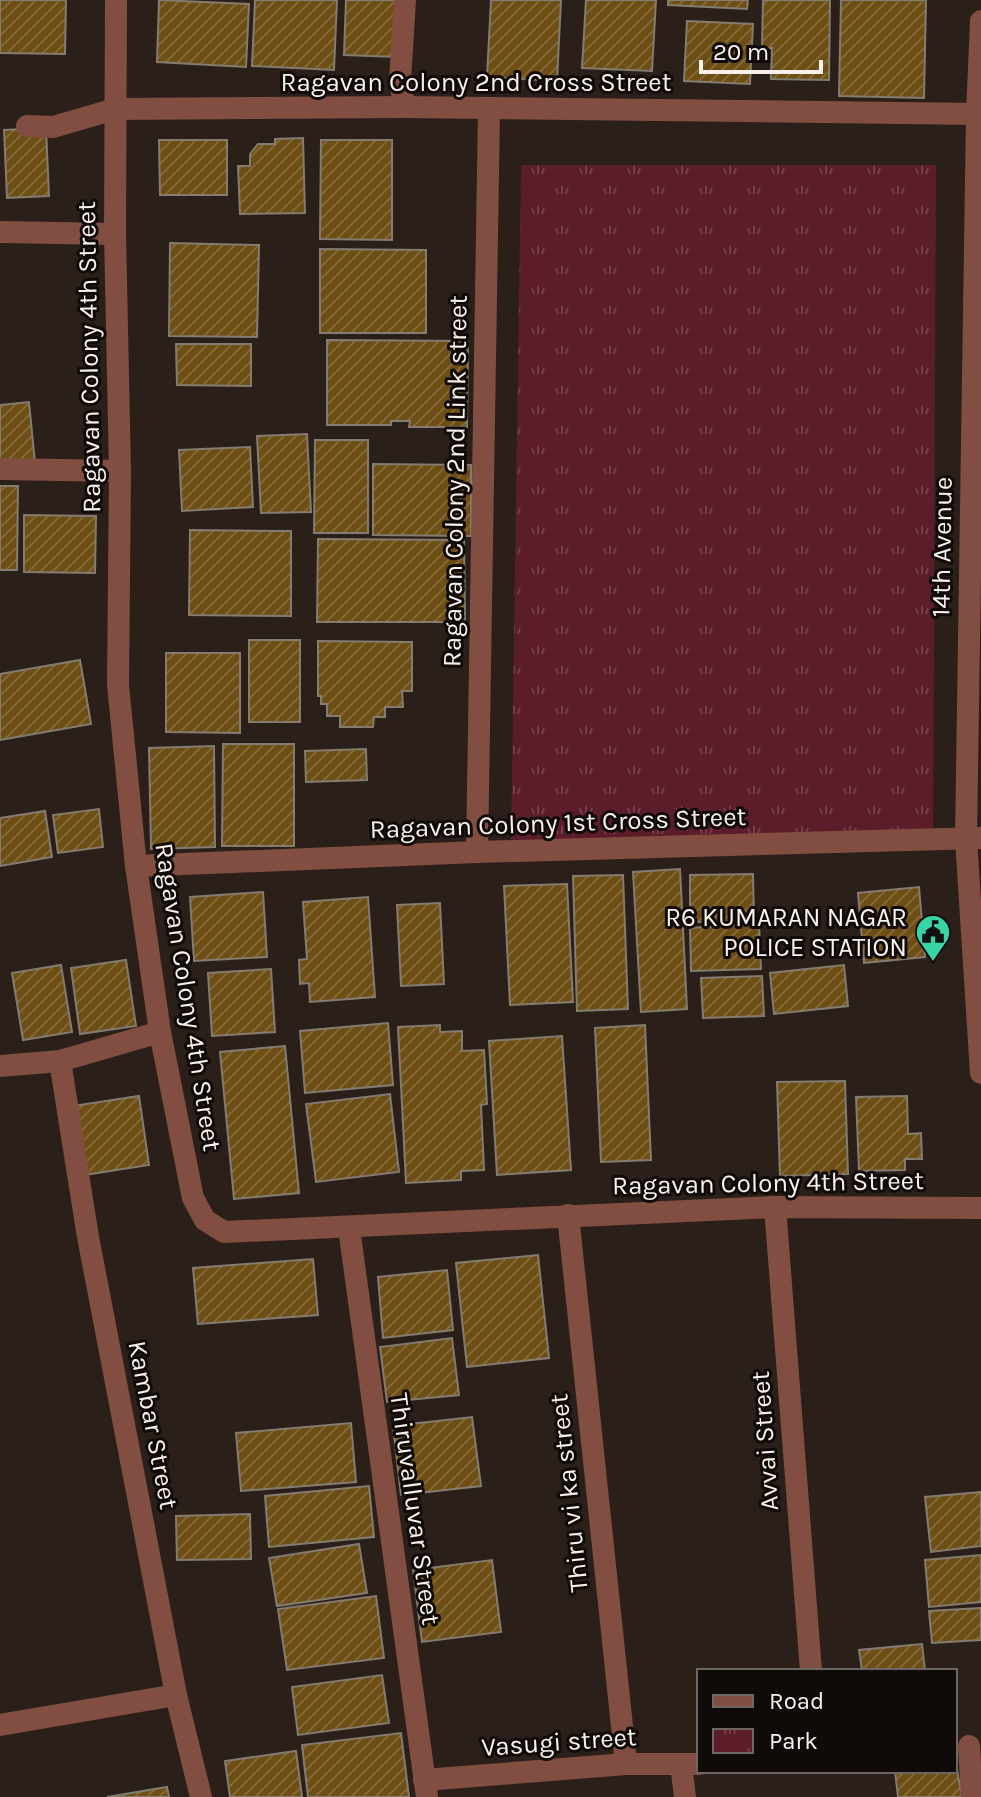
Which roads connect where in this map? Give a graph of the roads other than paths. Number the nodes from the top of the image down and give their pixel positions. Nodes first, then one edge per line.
1 (116, 0) edge
2 (405, 0) edge
3 (981, 21) edge
4 (404, 107) junction
5 (115, 109) junction
6 (489, 110) junction
7 (979, 114) edge
8 (27, 126) dead end
9 (0, 232) edge
10 (115, 234) junction
11 (0, 469) edge
12 (120, 471) junction
13 (973, 838) edge
14 (477, 852) junction
15 (136, 866) junction
16 (160, 1032) junction
17 (60, 1061) junction
18 (0, 1066) edge
19 (981, 1073) edge
20 (775, 1207) junction
21 (981, 1208) edge
22 (568, 1215) junction
23 (349, 1228) junction
24 (811, 1669) edge
25 (176, 1695) junction
26 (0, 1725) edge
27 (968, 1746) edge
28 (626, 1764) junction
29 (690, 1764) edge
30 (426, 1788) edge
31 (201, 1797) edge
32 (685, 1797) edge
33 (972, 1797) edge

1 - 5 street, Ragavan Colony 4th Street
2 - 4 street
3 - 7 street, 14th Avenue
4 - 5 street, Ragavan Colony 2nd Cross Street
4 - 6 street, Ragavan Colony 2nd Cross Street
5 - 8 street, Ragavan Colony 2nd Cross Street
5 - 10 street, Ragavan Colony 4th Street
6 - 7 street, Ragavan Colony 2nd Cross Street
6 - 14 street, Ragavan Colony 2nd Link street
7 - 13 street, 14th Avenue
9 - 10 street
10 - 12 street, Ragavan Colony 4th Street
11 - 12 street
12 - 15 street, Ragavan Colony 4th Street
13 - 14 street, Ragavan Colony 1st Cross Street
13 - 19 street, 14th Avenue
14 - 15 street, Ragavan Colony 1st Cross Street
15 - 16 street, Ragavan Colony 4th Street
16 - 17 street
16 - 23 street, Ragavan Colony 4th Street
17 - 18 street
17 - 25 street, Kambar Street
20 - 21 street, Ragavan Colony 4th Street
20 - 22 street, Ragavan Colony 4th Street
20 - 24 street, Avvai Street
22 - 23 street, Ragavan Colony 4th Street
22 - 28 street, Thiru vi ka street
23 - 30 street, Thiruvalluvar Street
25 - 26 street
25 - 31 street, Kambar Street
27 - 33 street
28 - 29 street, Vasugi street
28 - 30 street, Vasugi street
29 - 32 street

